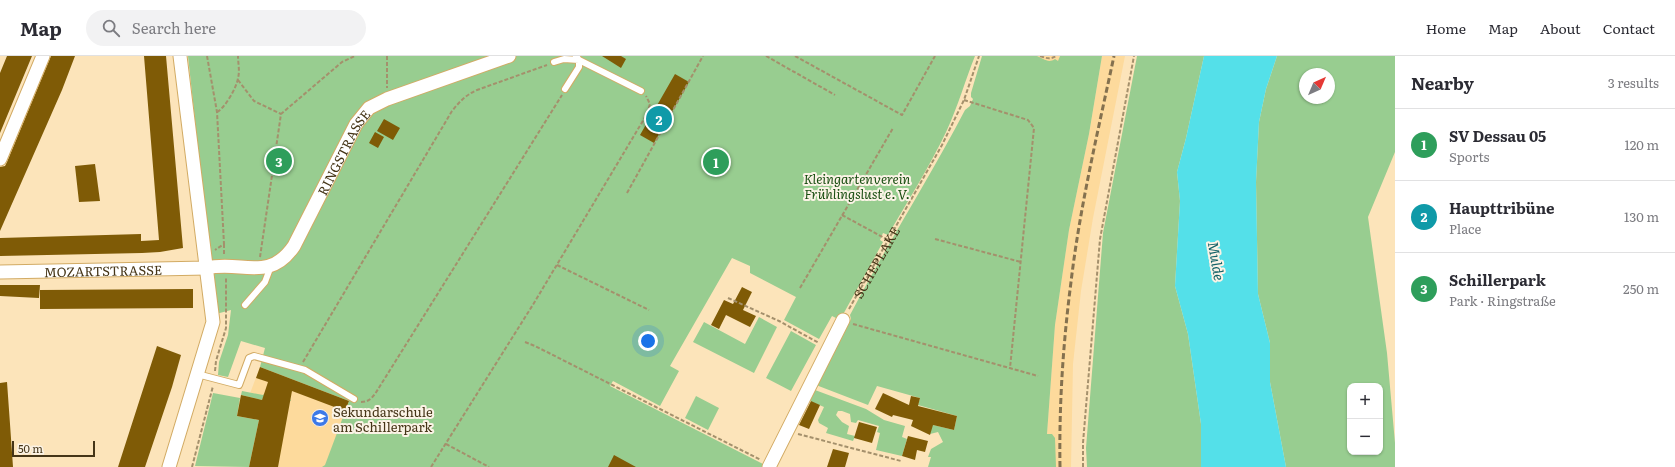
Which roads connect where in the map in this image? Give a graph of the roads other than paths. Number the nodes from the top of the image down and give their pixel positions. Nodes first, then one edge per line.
1 (43, 56) edge
2 (180, 56) edge
3 (509, 56) edge
4 (578, 58) edge
5 (554, 62) road end
6 (565, 89) road end
7 (640, 91) road end
8 (0, 159) edge
9 (271, 266) junction
10 (207, 268) junction
11 (0, 272) edge
12 (245, 305) dead end
13 (843, 320) road end
14 (197, 374) junction
15 (354, 399) road end
16 (770, 466) edge
17 (168, 467) edge

1 - 8 street
2 - 10 street
3 - 9 street, RINGSTRASSE
4 - 5 lane
4 - 6 lane
4 - 7 lane
9 - 10 street, RINGSTRASSE
9 - 12 lane
10 - 11 street, MOZARTSTRASSE
10 - 14 street
13 - 16 street
14 - 15 lane
14 - 17 street

